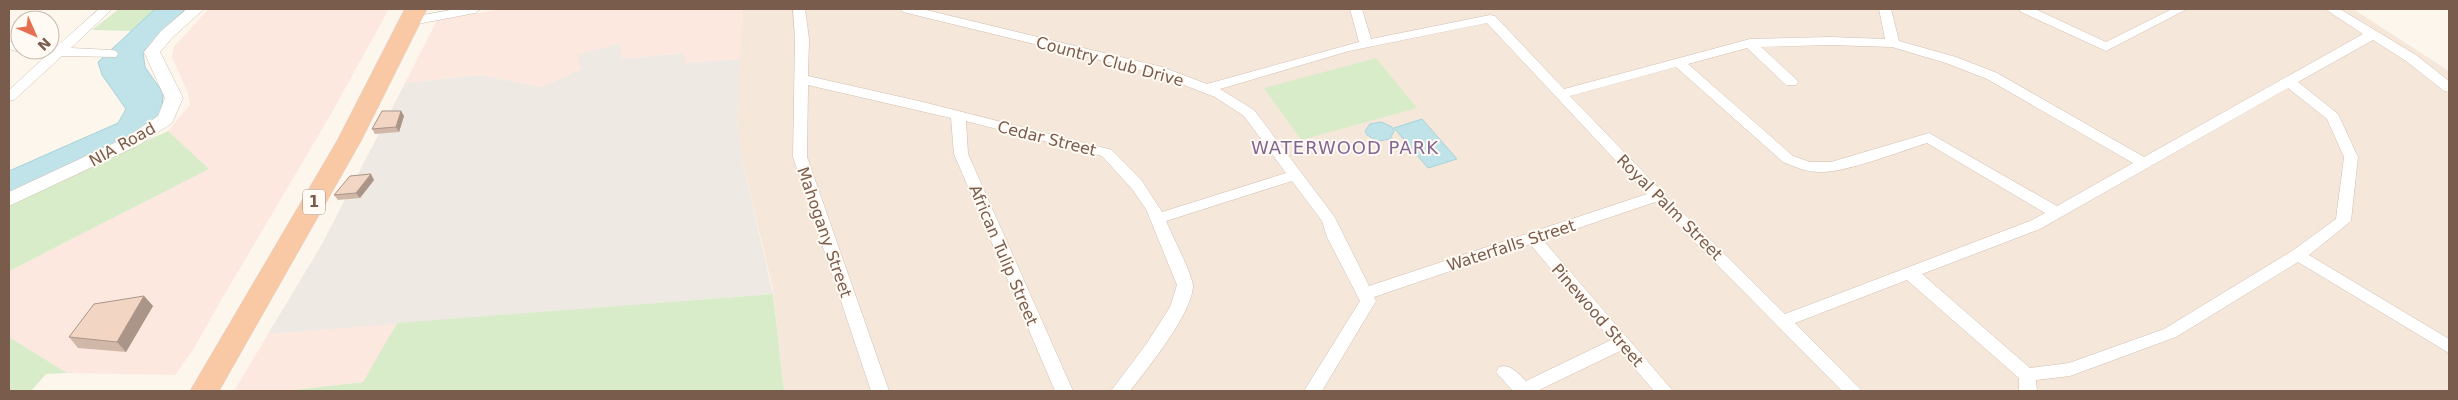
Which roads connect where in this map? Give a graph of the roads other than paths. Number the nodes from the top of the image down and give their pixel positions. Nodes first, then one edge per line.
1 (106, 9) edge
2 (196, 9) edge
3 (474, 9) edge
4 (799, 9) edge
5 (907, 9) edge
6 (1356, 9) edge
7 (1886, 9) edge
8 (2025, 9) edge
9 (2176, 9) edge
10 (2331, 9) edge
11 (1489, 14) edge
12 (414, 15) edge
13 (2372, 35) junction
14 (1750, 43) junction
15 (1893, 43) junction
16 (1366, 44) junction
17 (2106, 47) junction
18 (60, 49) edge
19 (60, 53) edge
20 (112, 54) dead end
21 (49, 60) edge
22 (1677, 61) junction
23 (2106, 61) dead end
24 (802, 79) junction
25 (1791, 82) dead end
26 (2289, 82) junction
27 (1205, 88) junction
28 (2449, 88) edge
29 (1560, 94) junction
30 (9, 97) edge
31 (958, 115) junction
32 (2145, 164) junction
33 (1808, 166) junction
34 (1294, 175) junction
35 (1808, 182) dead end
36 (1658, 196) junction
37 (9, 200) edge
38 (2057, 213) junction
39 (1157, 219) junction
40 (1532, 238) junction
41 (2298, 255) junction
42 (1910, 273) junction
43 (1364, 294) junction
44 (1784, 321) junction
45 (1622, 342) junction
46 (2449, 347) edge
47 (1505, 372) dead end
48 (2028, 383) edge
49 (1524, 390) edge
50 (204, 391) edge
51 (880, 391) edge
52 (1064, 391) edge
53 (1120, 391) edge
54 (1313, 391) edge
55 (1664, 391) edge
56 (1854, 391) edge

1 - 18 street
2 - 37 street, NIA Road
3 - 12 street
4 - 24 street, Mahogany Street
5 - 27 street, Country Club Drive
6 - 16 street
7 - 15 street
8 - 17 street
9 - 17 street
10 - 13 street
11 - 16 street
11 - 29 street, Royal Palm Street
12 - 50 highway, 1
13 - 26 street
13 - 28 street
14 - 15 street
14 - 22 street
14 - 25 street
15 - 32 street
16 - 27 street
17 - 23 street
19 - 20 street
21 - 30 street
22 - 29 street
22 - 33 street
24 - 31 street, Cedar Street
24 - 51 street, Mahogany Street
26 - 32 street
26 - 41 street
27 - 34 street, Country Club Drive
29 - 36 street, Royal Palm Street
31 - 39 street, Cedar Street
31 - 52 street, African Tulip Street
32 - 38 street
33 - 35 street
33 - 38 street
34 - 39 street
34 - 43 street, Country Club Drive
36 - 40 street, Waterfalls Street
36 - 44 street, Royal Palm Street
38 - 42 street
39 - 53 street, Cedar Street
40 - 43 street, Waterfalls Street
40 - 45 street, Pinewood Street
41 - 46 street
41 - 48 street
42 - 44 street
42 - 48 street
43 - 54 street
44 - 56 street, Royal Palm Street
45 - 49 street
45 - 55 street, Pinewood Street
47 - 49 street

